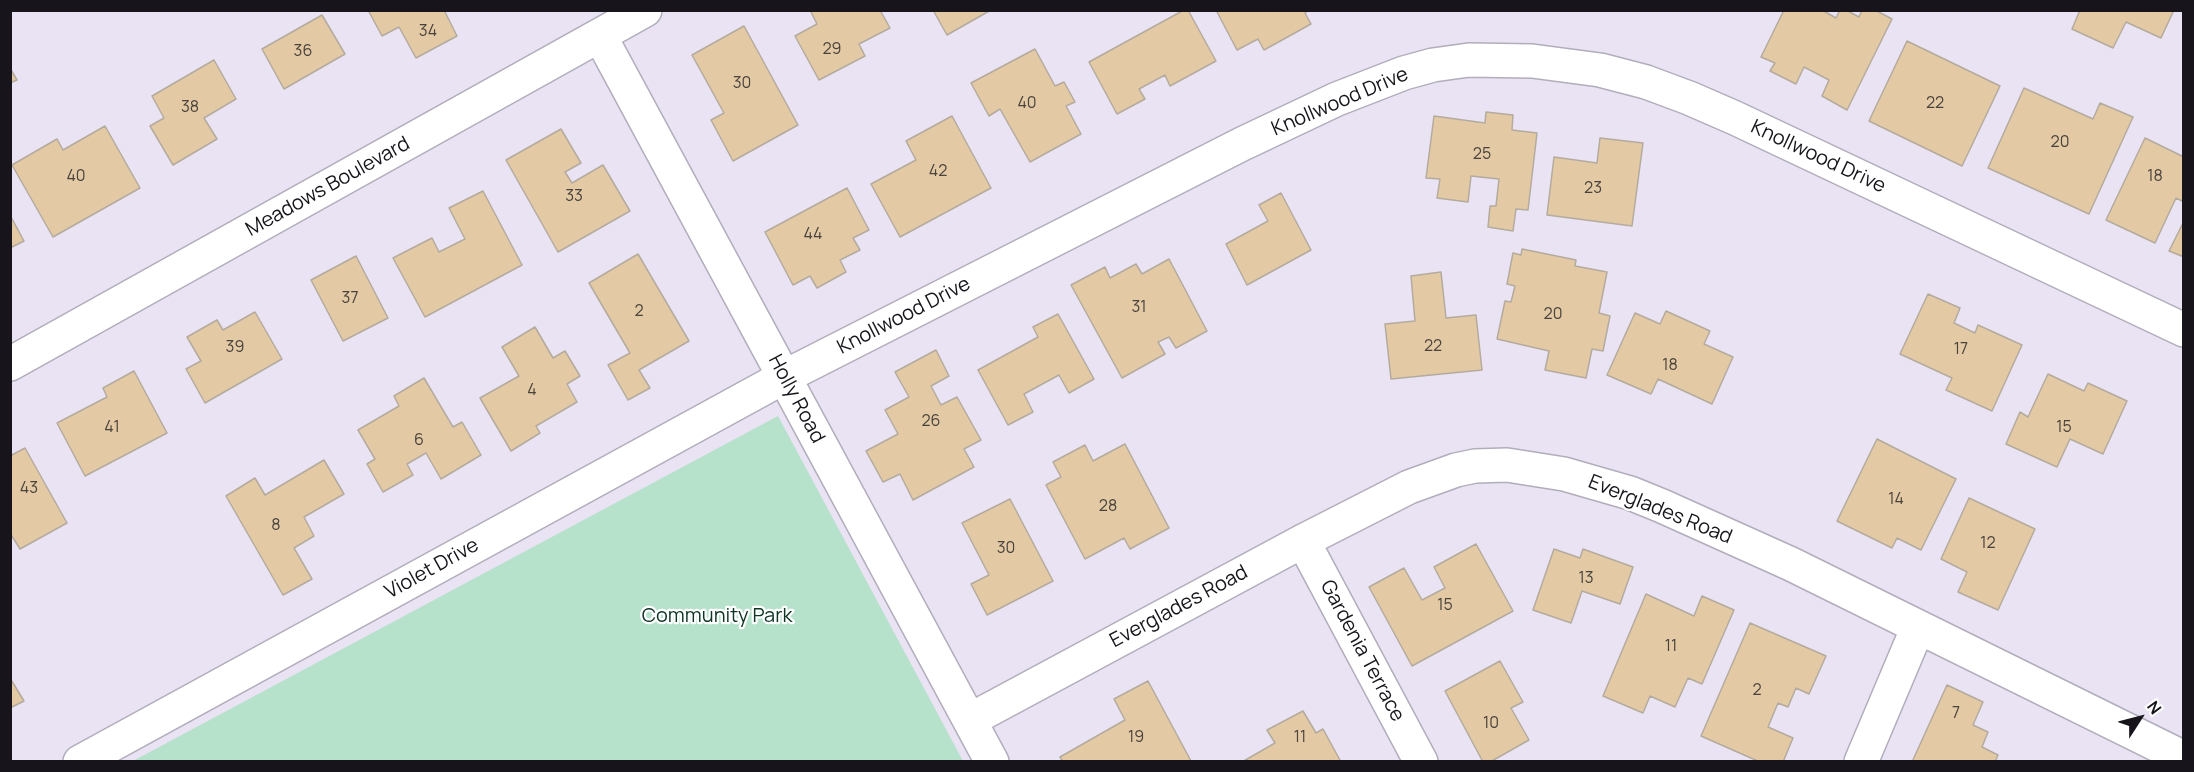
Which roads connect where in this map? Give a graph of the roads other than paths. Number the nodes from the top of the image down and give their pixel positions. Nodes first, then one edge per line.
1 (645, 10) edge
2 (600, 36) junction
3 (2184, 330) edge
4 (10, 364) edge
5 (784, 377) junction
6 (1303, 541) junction
7 (1918, 627) junction
8 (970, 720) junction
9 (2184, 758) edge
10 (80, 762) edge
11 (992, 762) edge
12 (1421, 762) edge
13 (1861, 762) edge

1 - 2 street, Meadows Boulevard
2 - 4 street, Meadows Boulevard
2 - 5 street, Holly Road
3 - 5 street, Knollwood Drive
5 - 8 street, Holly Road
5 - 10 street, Violet Drive
6 - 7 street, Everglades Road
6 - 8 street, Everglades Road
6 - 12 street, Gardenia Terrace
7 - 9 street, Everglades Road
7 - 13 street
8 - 11 street, Holly Road

